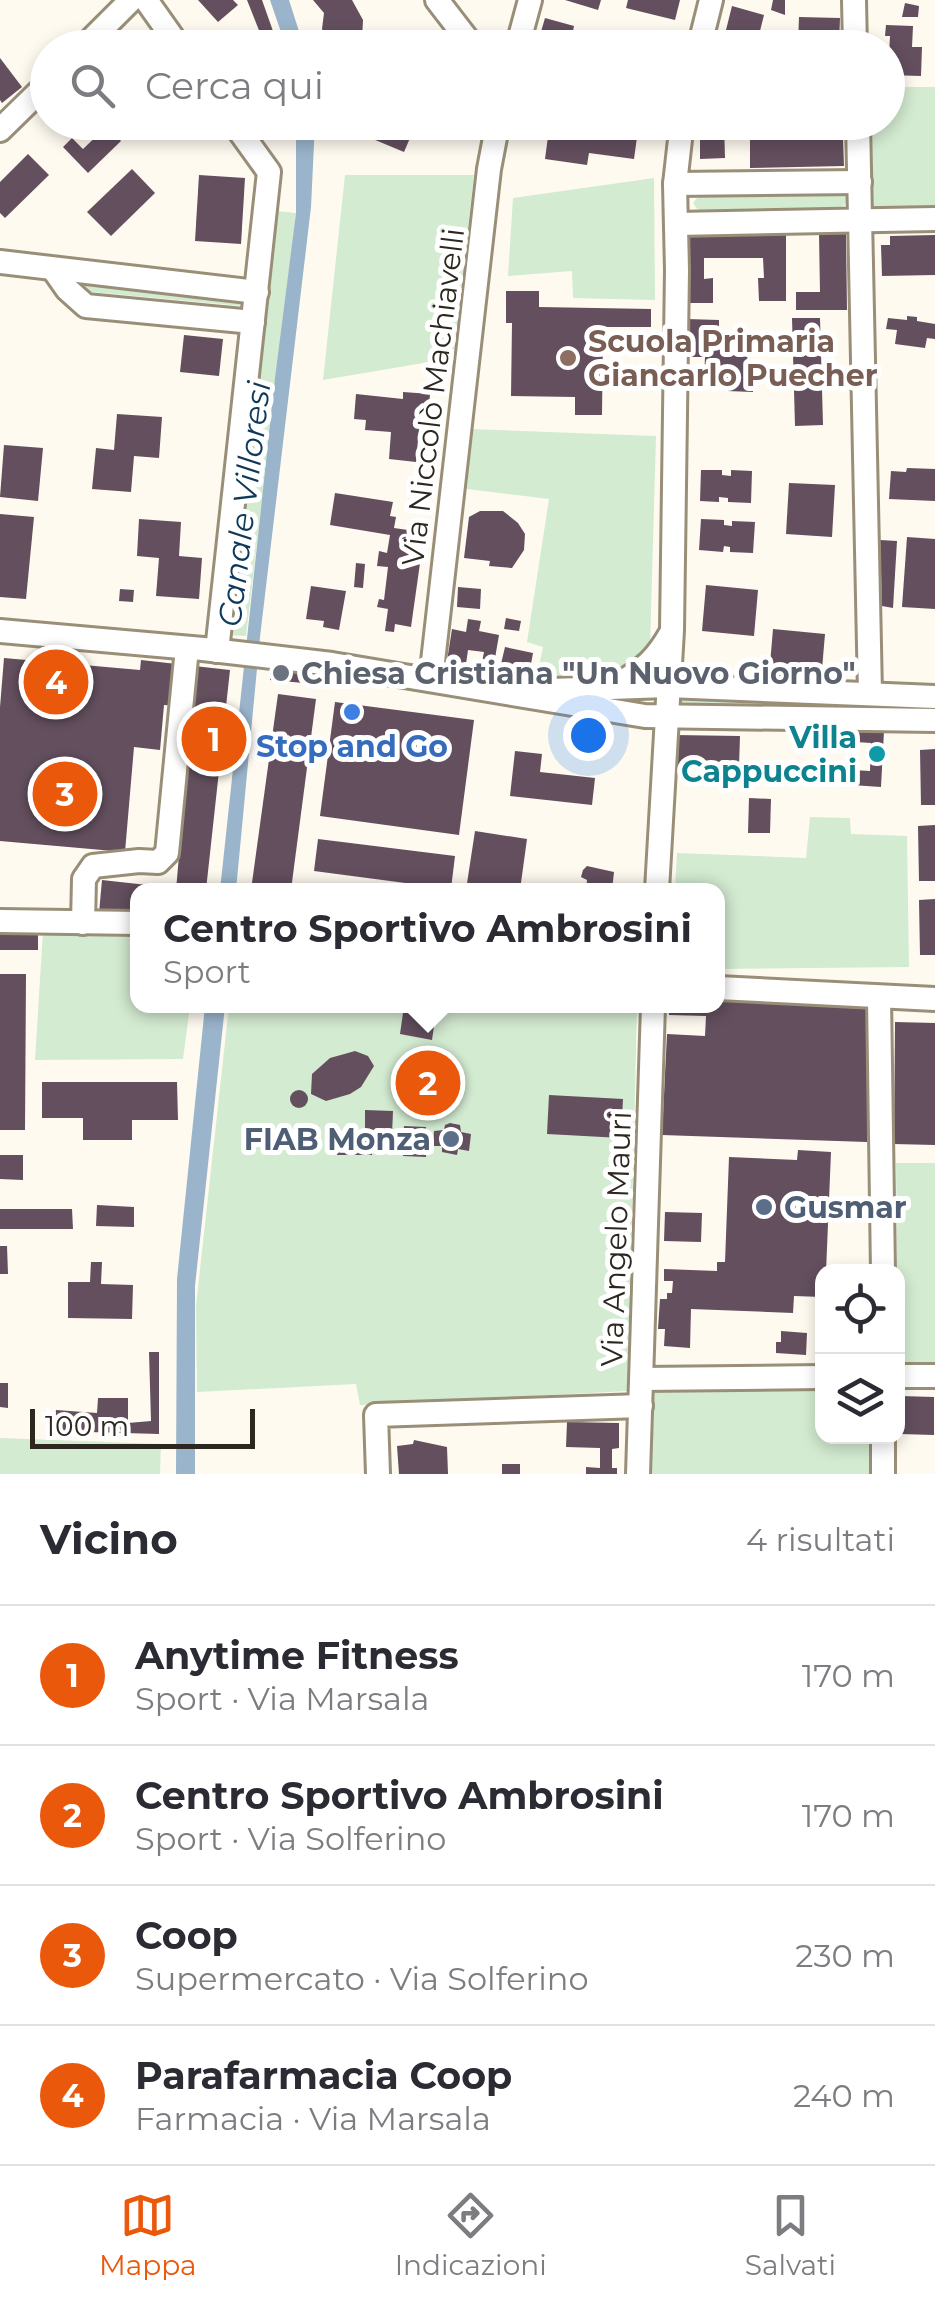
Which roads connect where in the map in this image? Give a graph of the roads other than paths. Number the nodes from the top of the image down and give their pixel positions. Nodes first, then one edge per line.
1 (131, 0) edge
2 (146, 0) edge
3 (438, 0) edge
4 (530, 0) edge
5 (711, 0) edge
6 (854, 0) edge
7 (101, 30) edge
8 (167, 30) edge
9 (458, 30) edge
10 (522, 30) edge
11 (704, 30) edge
12 (855, 30) edge
13 (30, 101) edge
14 (0, 130) edge
15 (246, 140) edge
16 (492, 140) edge
17 (680, 140) edge
18 (859, 140) edge
19 (860, 182) junction
20 (674, 184) junction
21 (860, 219) junction
22 (935, 219) edge
23 (676, 224) junction
24 (0, 262) edge
25 (53, 269) junction
26 (255, 306) junction
27 (672, 630) junction
28 (0, 631) edge
29 (187, 648) junction
30 (217, 651) junction
31 (431, 679) junction
32 (668, 686) junction
33 (612, 688) junction
34 (503, 691) junction
35 (870, 693) junction
36 (935, 696) edge
37 (666, 716) junction
38 (935, 720) edge
39 (657, 883) edge
40 (0, 921) edge
41 (84, 922) junction
42 (130, 923) edge
43 (725, 988) edge
44 (879, 997) junction
45 (935, 999) edge
46 (653, 1013) edge
47 (883, 1264) edge
48 (905, 1376) edge
49 (935, 1376) edge
50 (815, 1377) edge
51 (642, 1379) junction
52 (640, 1406) junction
53 (884, 1444) edge
54 (378, 1474) edge
55 (638, 1474) edge
56 (883, 1474) edge

1 - 7 street
2 - 8 street
3 - 9 street
4 - 10 street
5 - 11 street
6 - 12 street
13 - 14 street
15 - 26 street
16 - 31 street, Via Niccolò Machiavelli
17 - 20 street
18 - 19 street
19 - 20 street
19 - 21 street
20 - 23 street
21 - 22 street
21 - 23 street
21 - 35 street
23 - 27 street
24 - 25 street
25 - 26 street
25 - 26 street
26 - 30 street
27 - 32 street
27 - 33 street
28 - 29 street
29 - 30 street
29 - 41 street
30 - 31 street
31 - 34 street
32 - 33 street
32 - 35 street
32 - 37 street
33 - 34 street
34 - 37 street
35 - 36 street
37 - 38 street
37 - 39 street
40 - 41 street
41 - 42 street
43 - 44 street
44 - 45 street
44 - 47 street
46 - 51 street, Via Angelo Mauri
48 - 49 street
50 - 51 street
51 - 52 street, Via Angelo Mauri
52 - 54 street
52 - 55 street, Via Angelo Mauri
53 - 56 street

